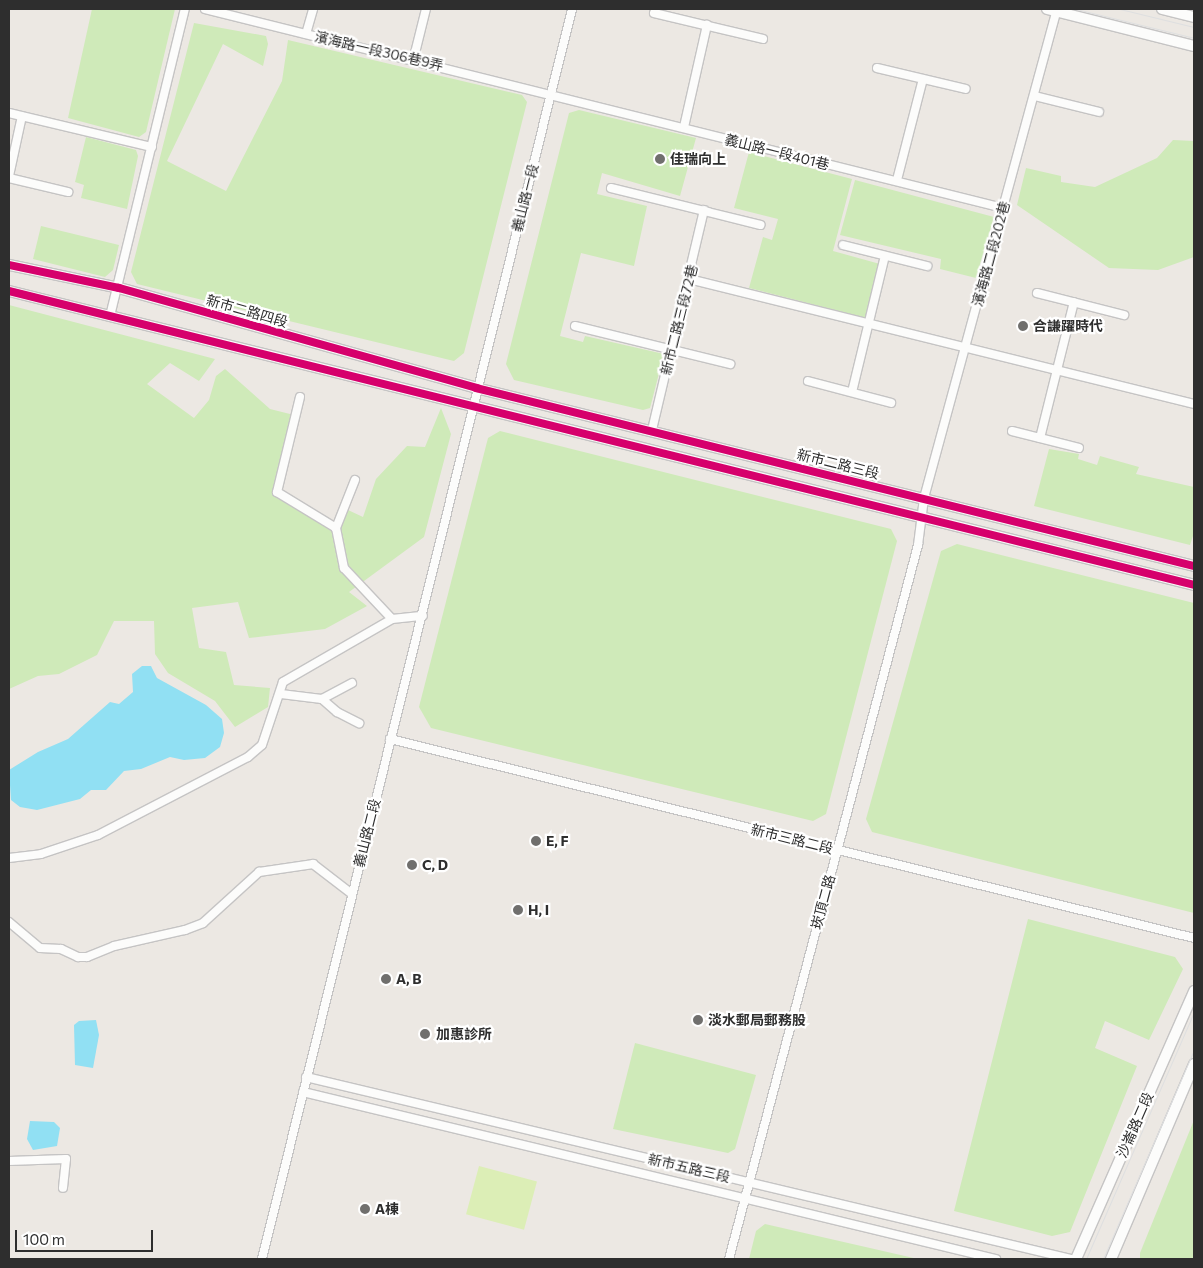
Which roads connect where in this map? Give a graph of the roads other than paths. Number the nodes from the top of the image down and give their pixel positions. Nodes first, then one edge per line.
1 (185, 9) edge
2 (205, 9) edge
3 (313, 9) edge
4 (426, 9) edge
5 (572, 9) edge
6 (1162, 9) edge
7 (1054, 10) edge
8 (654, 13) dead end
9 (1194, 17) edge
10 (707, 26) junction
11 (306, 34) junction
12 (763, 39) dead end
13 (1194, 46) edge
14 (413, 61) junction
15 (877, 68) dead end
16 (923, 79) junction
17 (966, 89) dead end
18 (552, 94) junction
19 (1035, 96) junction
20 (1099, 112) dead end
21 (9, 113) edge
22 (22, 116) junction
23 (684, 127) junction
24 (152, 147) junction
25 (9, 177) edge
26 (898, 180) junction
27 (611, 188) dead end
28 (68, 192) dead end
29 (1003, 208) junction
30 (704, 210) junction
31 (761, 225) dead end
32 (843, 245) dead end
33 (886, 256) junction
34 (9, 265) edge
35 (927, 266) dead end
36 (689, 279) junction
37 (119, 288) junction
38 (9, 291) edge
39 (1037, 293) dead end
40 (1074, 302) junction
41 (1124, 315) dead end
42 (110, 316) junction
43 (869, 324) junction
44 (575, 326) dead end
45 (965, 349) junction
46 (672, 351) junction
47 (730, 364) dead end
48 (1057, 370) junction
49 (808, 381) dead end
50 (476, 388) junction
51 (852, 392) junction
52 (300, 397) dead end
53 (892, 403) dead end
54 (1194, 404) edge
55 (473, 407) junction
56 (652, 430) junction
57 (1012, 431) dead end
58 (1040, 438) junction
59 (1079, 448) dead end
60 (354, 480) dead end
61 (924, 498) junction
62 (922, 516) junction
63 (336, 528) junction
64 (1194, 566) edge
65 (1194, 585) edge
66 (423, 616) junction
67 (392, 619) junction
68 (352, 683) dead end
69 (281, 694) junction
70 (322, 699) junction
71 (359, 723) dead end
72 (390, 739) junction
73 (837, 850) junction
74 (9, 858) edge
75 (352, 894) junction
76 (9, 922) edge
77 (1194, 938) edge
78 (1194, 991) edge
79 (1194, 1064) edge
80 (306, 1077) junction
81 (303, 1092) junction
82 (9, 1161) edge
83 (749, 1182) junction
84 (63, 1188) dead end
85 (745, 1200) junction
86 (262, 1259) edge
87 (729, 1259) edge
88 (996, 1259) edge
89 (1071, 1259) edge
90 (1076, 1259) edge
91 (1111, 1259) edge

1 - 24 street
2 - 11 street, 濱海路一段306巷9弄
3 - 11 street
4 - 14 street
5 - 18 street, 義山路一段
6 - 9 street
7 - 13 street
7 - 19 street, 濱海路二段202巷
8 - 10 street
10 - 12 street
10 - 23 street
11 - 14 street, 濱海路一段306巷9弄
14 - 18 street, 濱海路一段306巷9弄
15 - 16 street
16 - 17 street
16 - 26 street
18 - 23 street, 義山路一段401巷
18 - 50 street, 義山路一段
19 - 20 street
19 - 29 street, 濱海路二段202巷
21 - 22 street
22 - 24 street
22 - 25 street
23 - 26 street, 義山路一段401巷
24 - 37 street
25 - 28 street
26 - 29 street, 義山路一段401巷
27 - 30 street
29 - 45 street, 濱海路二段202巷
30 - 31 street
30 - 36 street, 新市二路三段72巷
32 - 33 street
33 - 35 street
33 - 43 street
34 - 37 street, 新市二路四段
36 - 43 street
36 - 46 street, 新市二路三段72巷
37 - 42 street
37 - 50 street, 新市二路四段
38 - 42 street
39 - 40 street
40 - 41 street
40 - 48 street
42 - 55 street
43 - 45 street
43 - 51 street
44 - 46 street
45 - 48 street
45 - 61 street, 濱海路二段202巷
46 - 47 street
46 - 56 street, 新市二路三段72巷
48 - 54 street
48 - 58 street
49 - 51 street
50 - 55 street, 義山路一段
50 - 56 street, 新市二路三段
51 - 53 street
52 - 63 street
55 - 62 street
55 - 66 street, 義山路二段
56 - 61 street, 新市二路三段
57 - 58 street
58 - 59 street
60 - 63 street
61 - 62 street, 濱海路二段202巷
61 - 64 street, 新市二路三段
62 - 65 street
62 - 73 street, 崁頂二路
63 - 67 street
66 - 67 street
66 - 72 street, 義山路二段
67 - 69 street
68 - 70 street
69 - 70 street
69 - 74 street
70 - 71 street
72 - 73 street, 新市三路二段
72 - 75 street, 義山路二段
73 - 77 street, 新市三路二段
73 - 83 street, 崁頂二路
75 - 76 street
75 - 80 street, 義山路二段
78 - 90 street, 沙崙路二段
79 - 91 street
80 - 81 street, 義山路二段
80 - 83 street, 新市五路三段
81 - 85 street, 新市五路三段
81 - 86 street, 義山路二段
82 - 84 street
83 - 85 street, 崁頂二路
83 - 89 street, 新市五路三段
85 - 87 street, 崁頂二路
85 - 88 street, 新市五路三段

